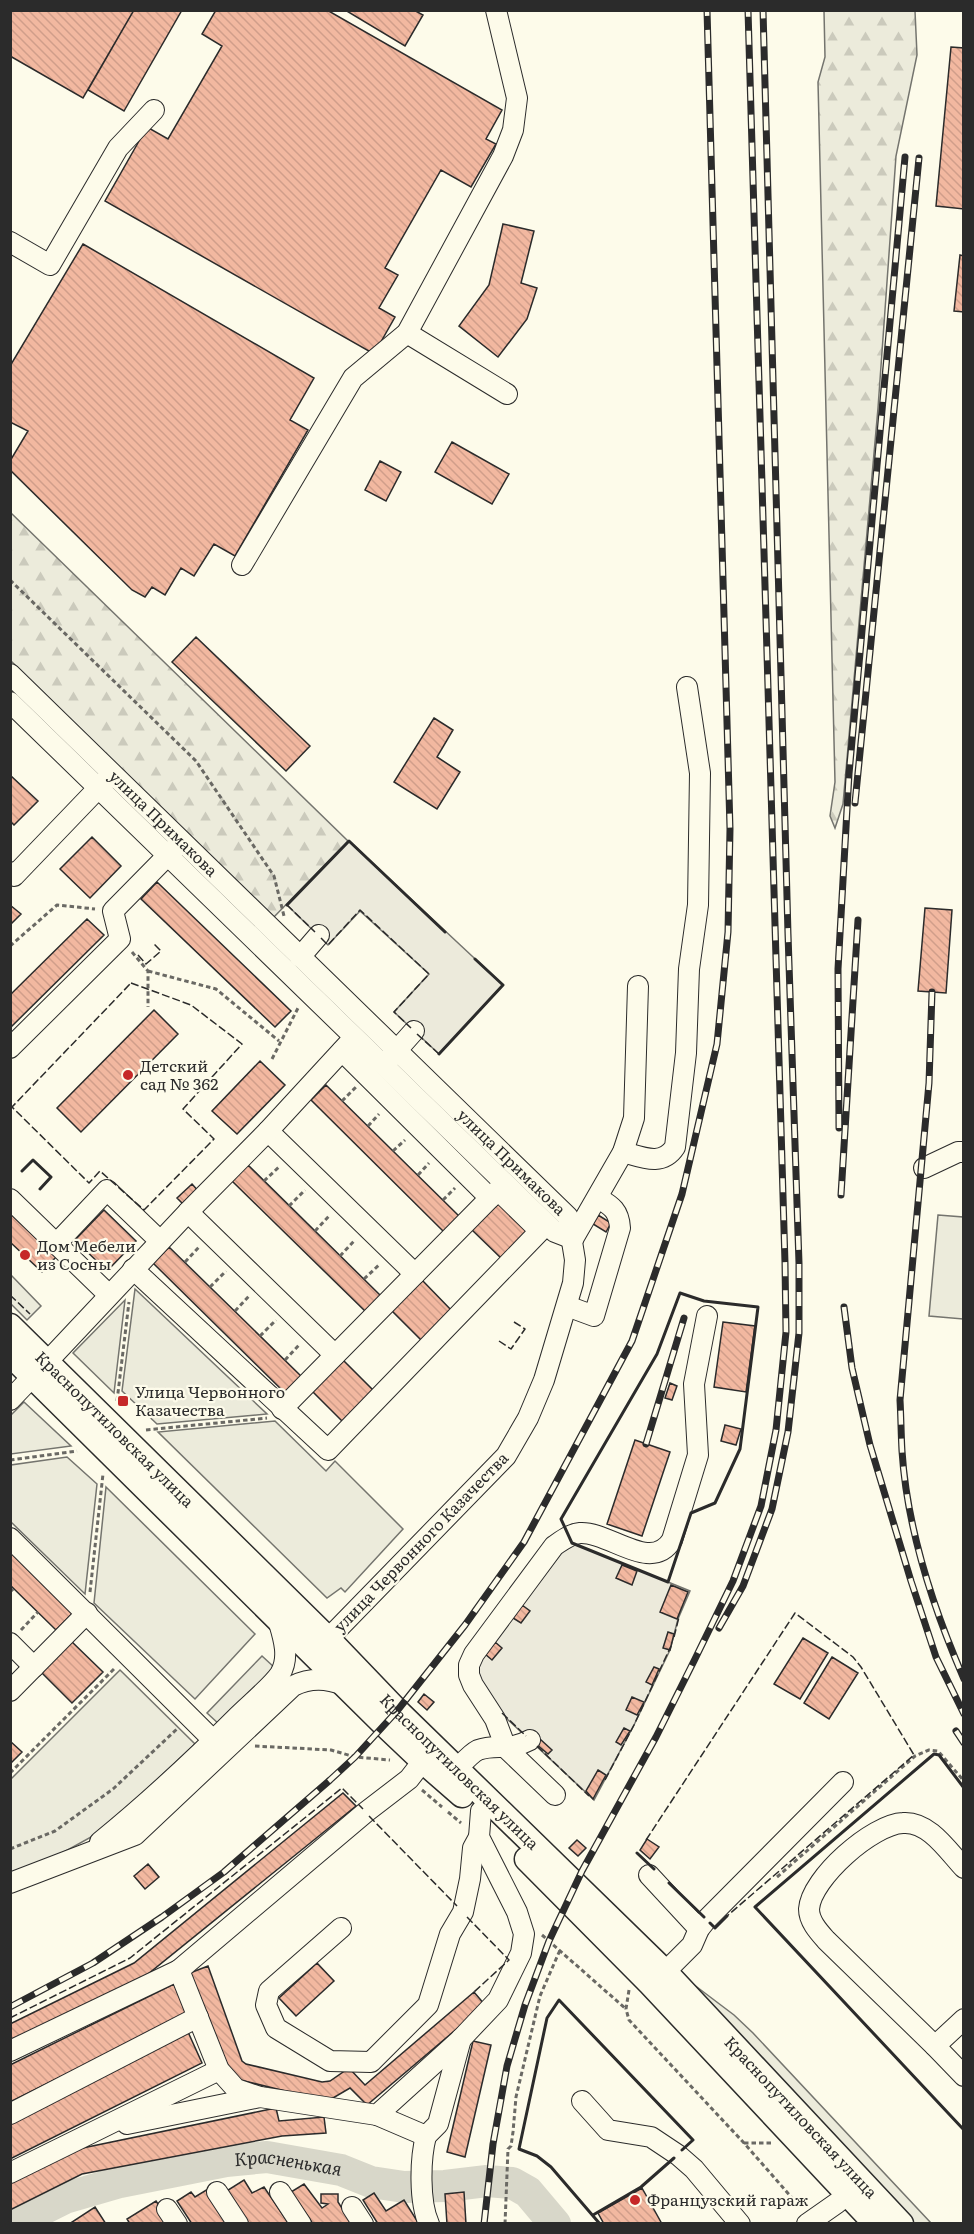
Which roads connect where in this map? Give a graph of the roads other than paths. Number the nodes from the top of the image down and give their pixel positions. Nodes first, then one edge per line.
1 (496, 10) edge
2 (154, 110) dead end
3 (10, 242) edge
4 (407, 333) junction
5 (507, 394) dead end
6 (242, 565) dead end
7 (10, 674) edge
8 (687, 687) dead end
9 (10, 702) edge
10 (106, 781) junction
11 (175, 848) junction
12 (10, 872) edge
13 (319, 935) dead end
14 (300, 957) junction
15 (638, 986) dead end
16 (414, 1031) dead end
17 (355, 1037) junction
18 (10, 1048) edge
19 (390, 1058) junction
20 (268, 1131) junction
21 (623, 1152) junction
22 (963, 1152) edge
23 (924, 1168) dead end
24 (490, 1198) junction
25 (598, 1198) junction
26 (10, 1199) edge
27 (188, 1212) junction
28 (573, 1239) junction
29 (160, 1241) junction
30 (56, 1244) junction
31 (133, 1269) junction
32 (415, 1274) junction
33 (109, 1295) junction
34 (567, 1306) junction
35 (706, 1316) dead end
36 (10, 1326) edge
37 (10, 1354) edge
38 (335, 1355) junction
39 (40, 1369) junction
40 (10, 1400) edge
41 (282, 1409) junction
42 (10, 1538) edge
43 (87, 1613) junction
44 (277, 1616) junction
45 (14, 1638) edge
46 (328, 1639) junction
47 (34, 1666) junction
48 (345, 1685) junction
49 (10, 1691) edge
50 (530, 1740) dead end
51 (219, 1746) junction
52 (506, 1748) junction
53 (423, 1761) junction
54 (456, 1769) junction
55 (843, 1782) dead end
56 (555, 1795) dead end
57 (481, 1811) junction
58 (479, 1837) junction
59 (963, 1868) edge
60 (649, 1875) dead end
61 (10, 1883) edge
62 (341, 1928) dead end
63 (699, 1929) junction
64 (179, 1970) junction
65 (665, 1972) junction
66 (198, 2017) junction
67 (963, 2019) edge
68 (461, 2039) junction
69 (935, 2046) junction
70 (10, 2051) edge
71 (219, 2070) junction
72 (963, 2076) edge
73 (260, 2097) junction
74 (582, 2101) dead end
75 (10, 2114) edge
76 (377, 2115) junction
77 (101, 2129) junction
78 (426, 2136) junction
79 (10, 2173) edge
80 (855, 2188) junction
81 (217, 2192) dead end
82 (280, 2192) dead end
83 (352, 2207) dead end
84 (426, 2214) edge
85 (809, 2222) edge
86 (238, 2223) edge
87 (301, 2223) edge
88 (363, 2223) edge
89 (740, 2223) edge
90 (876, 2223) edge
91 (901, 2223) edge

1 - 4 street
2 - 3 street
4 - 5 street
4 - 6 street
7 - 10 street, улица Примакова
8 - 21 street
9 - 10 street, улица Примакова
10 - 11 street, улица Примакова
10 - 12 street
11 - 14 street, улица Примакова
11 - 17 street, улица Примакова
11 - 18 street
13 - 14 street
14 - 17 street, улица Примакова
15 - 21 street
16 - 19 street
17 - 19 street, улица Примакова
17 - 20 street
17 - 24 street
19 - 28 street, улица Примакова
20 - 27 street
20 - 32 street
21 - 25 street
22 - 23 street
24 - 32 street
24 - 41 street
25 - 28 street
25 - 34 street
26 - 30 street
27 - 29 street
27 - 38 street
28 - 34 street, улица Червонного Казачества
29 - 30 street
29 - 31 street
30 - 33 street
31 - 33 street
31 - 41 street
32 - 38 street
33 - 39 street
34 - 46 street, улица Червонного Казачества
35 - 52 street
36 - 39 main road, Краснопутиловская улица
37 - 39 main road, Краснопутиловская улица
38 - 41 street
39 - 40 street
39 - 44 main road, Краснопутиловская улица
39 - 46 main road, Краснопутиловская улица
42 - 43 street
43 - 47 street
43 - 51 street
44 - 48 main road, Краснопутиловская улица
44 - 51 street
45 - 47 street
46 - 54 main road, Краснопутиловская улица
47 - 49 street
48 - 51 street
48 - 53 main road, Краснопутиловская улица
50 - 52 street
51 - 61 street
52 - 54 street
52 - 56 street
53 - 57 main road, Краснопутиловская улица
53 - 64 street
54 - 65 main road, Краснопутиловская улица
55 - 63 street
57 - 58 street
57 - 80 main road, Краснопутиловская улица
58 - 62 street
58 - 68 street
59 - 69 street
60 - 63 street
63 - 65 street
64 - 66 street
64 - 70 street
65 - 80 main road, Краснопутиловская улица
66 - 71 street
66 - 75 street
67 - 69 street
68 - 76 street
68 - 78 street
69 - 72 street
71 - 73 street
71 - 77 street
73 - 76 street
73 - 77 street
74 - 89 street
76 - 78 street
77 - 79 street
78 - 84 street
80 - 85 street
80 - 90 main road, Краснопутиловская улица
80 - 91 main road, Краснопутиловская улица
81 - 86 street
82 - 87 street
83 - 88 street

